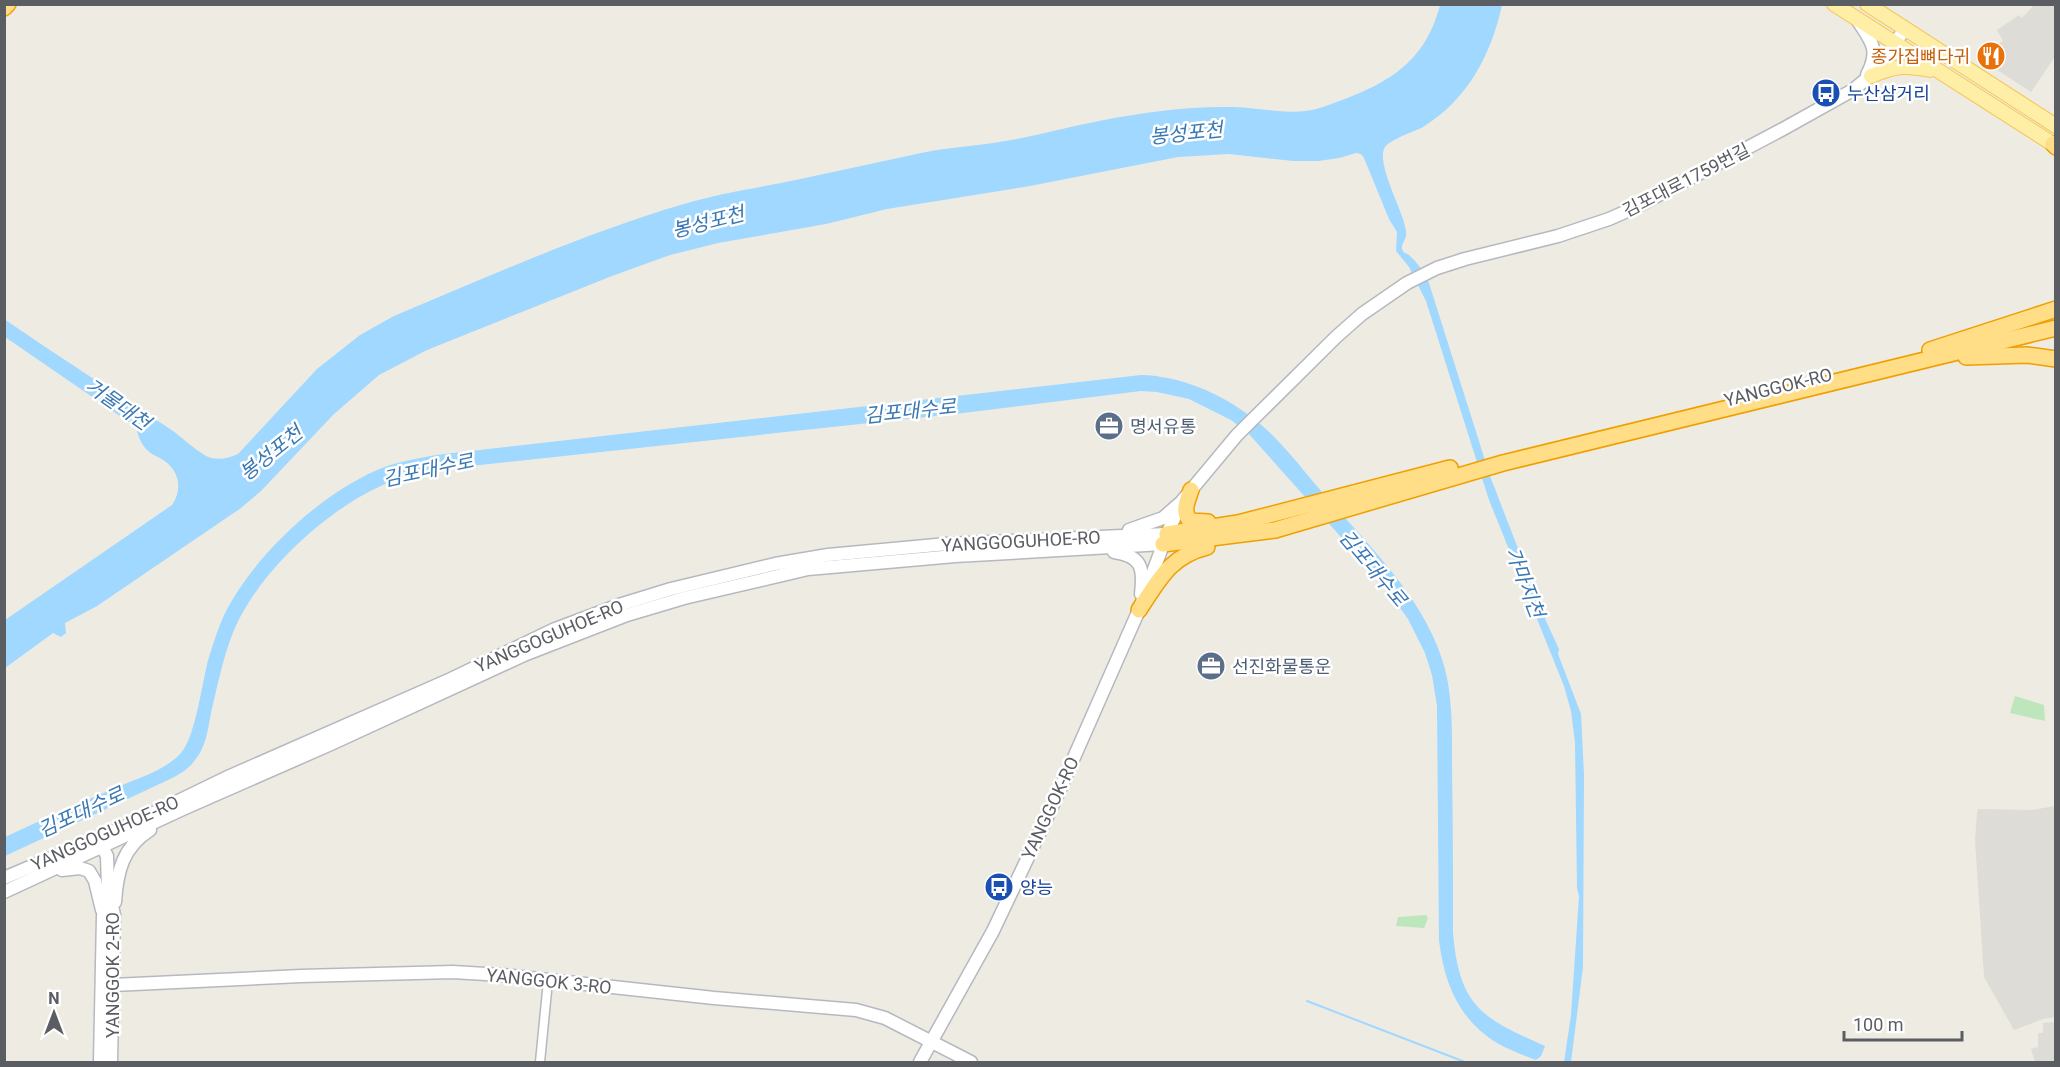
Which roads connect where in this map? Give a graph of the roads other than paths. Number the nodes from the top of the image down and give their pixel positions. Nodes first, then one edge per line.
1 (1834, 4) edge
2 (1868, 4) edge
3 (1857, 20) junction
4 (1904, 29) junction
5 (1895, 44) junction
6 (1938, 50) junction
7 (1933, 69) junction
8 (1868, 79) junction
9 (2055, 126) edge
10 (2055, 146) edge
11 (2055, 309) edge
12 (2055, 320) edge
13 (2055, 328) edge
14 (1924, 356) junction
15 (2055, 359) edge
16 (1465, 469) junction
17 (1186, 496) junction
18 (1238, 523) junction
19 (1275, 530) junction
20 (1108, 536) junction
21 (1165, 539) junction
22 (1083, 549) junction
23 (1139, 610) junction
24 (185, 808) junction
25 (100, 843) junction
26 (43, 874) junction
27 (4, 878) edge
28 (4, 892) edge
29 (108, 916) junction
30 (548, 981) junction
31 (113, 985) junction
32 (932, 1041) junction
33 (100, 1062) edge
34 (111, 1062) edge
35 (540, 1062) edge
36 (920, 1062) edge
37 (971, 1062) edge

1 - 3 main road
2 - 4 main road
3 - 5 main road
3 - 8 street
4 - 5 street, 김포대로1759번길
4 - 6 main road
5 - 7 main road
5 - 8 street, 김포대로1759번길
6 - 7 main road
6 - 9 main road
7 - 8 main road
7 - 10 main road
8 - 17 street, 김포대로1759번길
11 - 14 highway
12 - 14 highway, YANGGOK-RO
13 - 14 highway, YANGGOK-RO
14 - 15 highway
14 - 16 highway, YANGGOK-RO
16 - 18 highway
16 - 19 highway
17 - 18 highway
17 - 20 street
17 - 21 street
18 - 21 highway
19 - 21 highway
19 - 23 highway
20 - 21 street, YANGGOGUHOE-RO
20 - 25 street, YANGGOGUHOE-RO
21 - 22 street, YANGGOGUHOE-RO
21 - 23 street, YANGGOK-RO
22 - 23 street
22 - 24 street, YANGGOGUHOE-RO
23 - 32 street, YANGGOK-RO
24 - 25 street, YANGGOGUHOE-RO
24 - 29 street
25 - 26 street, YANGGOGUHOE-RO
25 - 27 street, YANGGOGUHOE-RO
25 - 29 street, YANGGOK 2-RO
26 - 28 street, YANGGOGUHOE-RO
26 - 29 street
29 - 31 street, YANGGOK 2-RO
29 - 33 street, YANGGOK 2-RO
30 - 31 street, YANGGOK 3-RO
30 - 32 street, YANGGOK 3-RO
30 - 35 street
31 - 34 street, YANGGOK 2-RO
32 - 36 street, YANGGOK-RO
32 - 37 street, YANGGOK 3-RO

